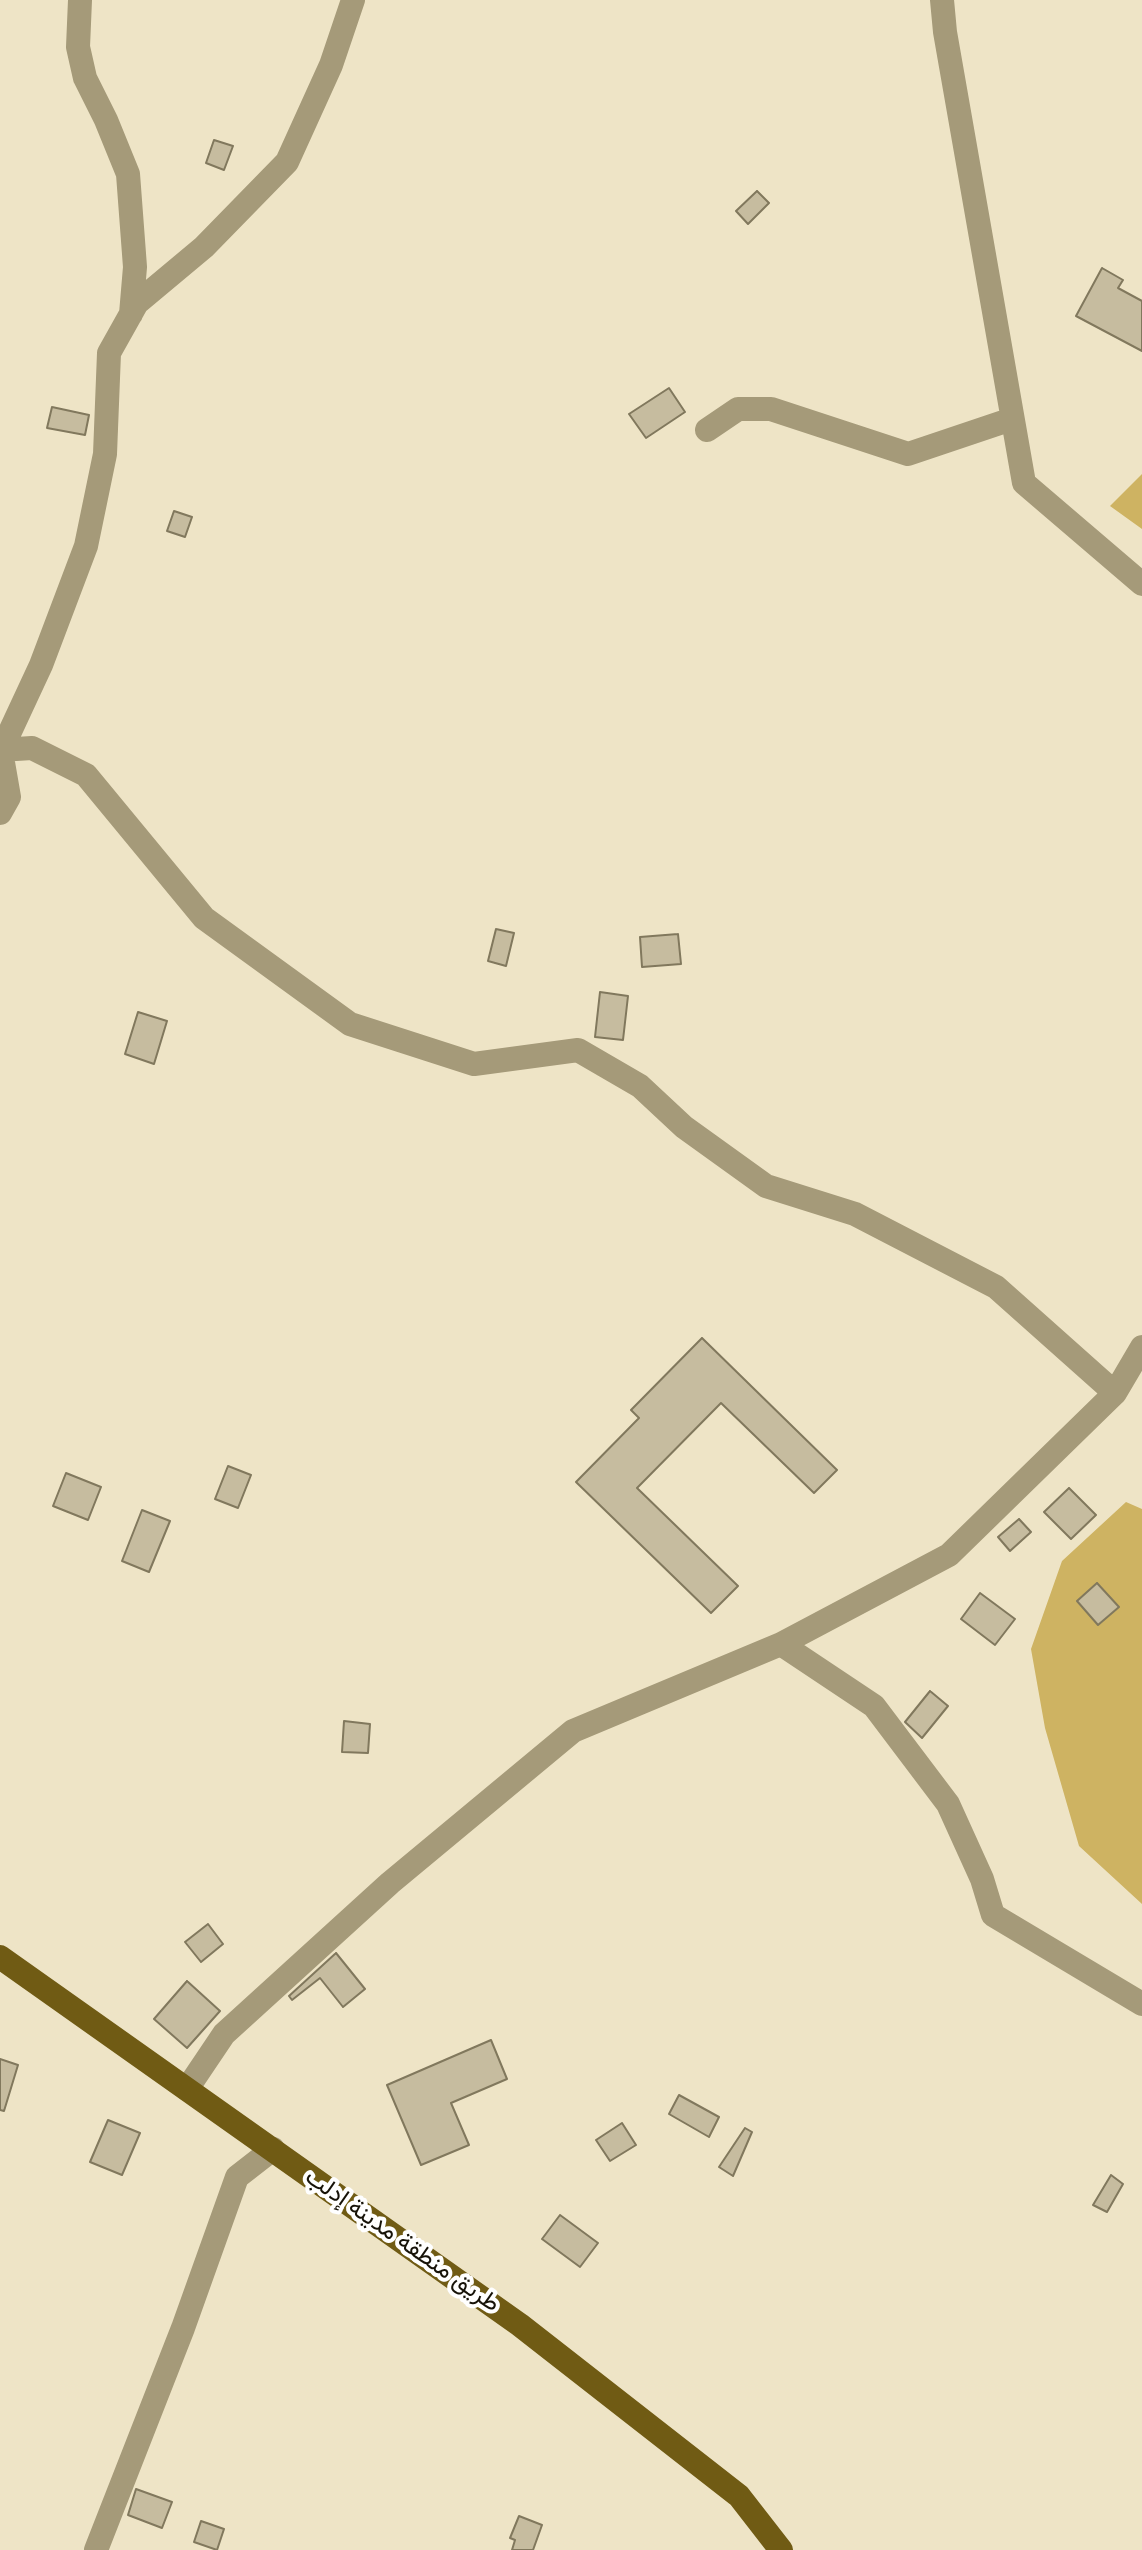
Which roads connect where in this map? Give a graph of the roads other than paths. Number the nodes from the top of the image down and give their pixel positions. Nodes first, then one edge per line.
1 (80, 0) edge
2 (353, 0) edge
3 (942, 0) edge
4 (131, 314) junction
5 (1012, 419) junction
6 (707, 430) dead end
7 (1142, 584) edge
8 (1, 751) edge
9 (0, 813) edge
10 (1142, 1347) edge
11 (1115, 1393) junction
12 (781, 1644) junction
13 (0, 1957) edge
14 (1142, 2004) edge
15 (187, 2089) junction
16 (273, 2149) junction
17 (96, 2550) edge
18 (781, 2550) edge

1 - 4 street
2 - 4 street
3 - 5 street
4 - 8 street
5 - 6 street
5 - 7 street
8 - 9 street
8 - 11 street
10 - 11 street
11 - 12 street
12 - 14 street
12 - 15 street
13 - 15 main road, طريق منطقة مدينة إدلب
15 - 16 main road, طريق منطقة مدينة إدلب
16 - 17 street
16 - 18 main road, طريق منطقة مدينة إدلب

